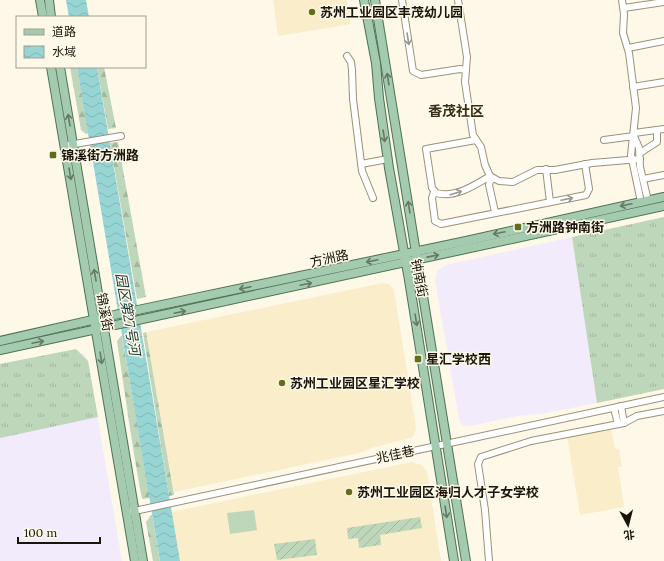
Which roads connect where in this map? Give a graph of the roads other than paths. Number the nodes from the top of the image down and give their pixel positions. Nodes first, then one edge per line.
1 (40, 0) edge
2 (49, 0) edge
3 (364, 0) edge
4 (375, 0) edge
5 (402, 0) edge
6 (458, 0) edge
7 (622, 0) edge
8 (664, 2) edge
9 (624, 8) junction
10 (43, 16) edge
11 (51, 16) edge
12 (664, 41) edge
13 (628, 48) junction
14 (347, 56) dead end
15 (51, 68) edge
16 (60, 68) edge
17 (466, 70) junction
18 (664, 82) edge
19 (633, 87) junction
20 (664, 129) edge
21 (657, 130) junction
22 (634, 134) junction
23 (121, 136) dead end
24 (476, 140) junction
25 (604, 140) dead end
26 (69, 145) junction
27 (640, 156) junction
28 (388, 159) junction
29 (632, 159) junction
30 (361, 164) junction
31 (585, 164) junction
32 (546, 169) junction
33 (664, 175) edge
34 (492, 177) junction
35 (643, 179) junction
36 (434, 192) junction
37 (664, 197) edge
38 (373, 198) dead end
39 (645, 201) junction
40 (550, 202) junction
41 (664, 206) edge
42 (495, 212) junction
43 (417, 255) junction
44 (404, 258) junction
45 (98, 319) junction
46 (100, 328) junction
47 (0, 341) edge
48 (0, 350) edge
49 (664, 397) edge
50 (618, 407) junction
51 (664, 411) edge
52 (621, 423) junction
53 (447, 443) junction
54 (436, 445) junction
55 (131, 512) junction
56 (135, 561) edge
57 (143, 561) edge
58 (454, 561) edge
59 (466, 561) edge
60 (490, 561) edge

1 - 10 main road
2 - 11 main road
3 -> 28 main road, 钟南街
43 -> 4 main road, 钟南街
5 -> 17 street
6 - 17 street
7 - 9 street
8 - 9 street
9 - 13 street
12 - 13 street
13 - 19 street
14 - 30 street
15 - 26 main road, 锦溪街
26 -> 16 main road, 锦溪街
17 - 24 street
18 - 19 street
19 - 22 street
20 - 21 street
21 - 22 street
21 - 27 street
22 - 25 street
22 - 27 street
22 - 29 street
23 - 26 street
24 - 34 street
24 - 36 street
26 - 45 main road, 锦溪街
27 - 29 street
27 - 35 street
28 - 30 street
28 - 44 main road, 钟南街
29 - 31 street
29 - 39 street
30 - 38 street
31 - 32 street
40 -> 31 street
32 - 34 street
32 - 40 street
33 - 35 street
36 -> 34 street
34 - 42 street
35 - 39 street
36 - 42 street
37 - 39 main road, 方洲路
39 -> 43 main road, 方洲路
40 - 42 street
43 -> 41 main road, 方洲路
43 - 44 main road, 方洲路
43 - 53 main road, 钟南街
44 -> 45 main road, 方洲路
46 -> 44 main road, 方洲路
44 -> 54 main road, 钟南街
45 - 46 main road, 锦溪街
45 - 47 main road, 方洲路
48 -> 46 main road, 方洲路
46 - 55 main road, 锦溪街
49 - 50 street, 兆佳巷
50 - 52 street
50 - 53 street, 兆佳巷
51 - 52 street
52 - 60 street
53 - 54 street, 兆佳巷
53 - 59 main road, 钟南街
54 - 55 street, 兆佳巷
54 -> 58 main road, 钟南街
55 - 56 main road, 锦溪街
55 - 57 main road, 锦溪街

